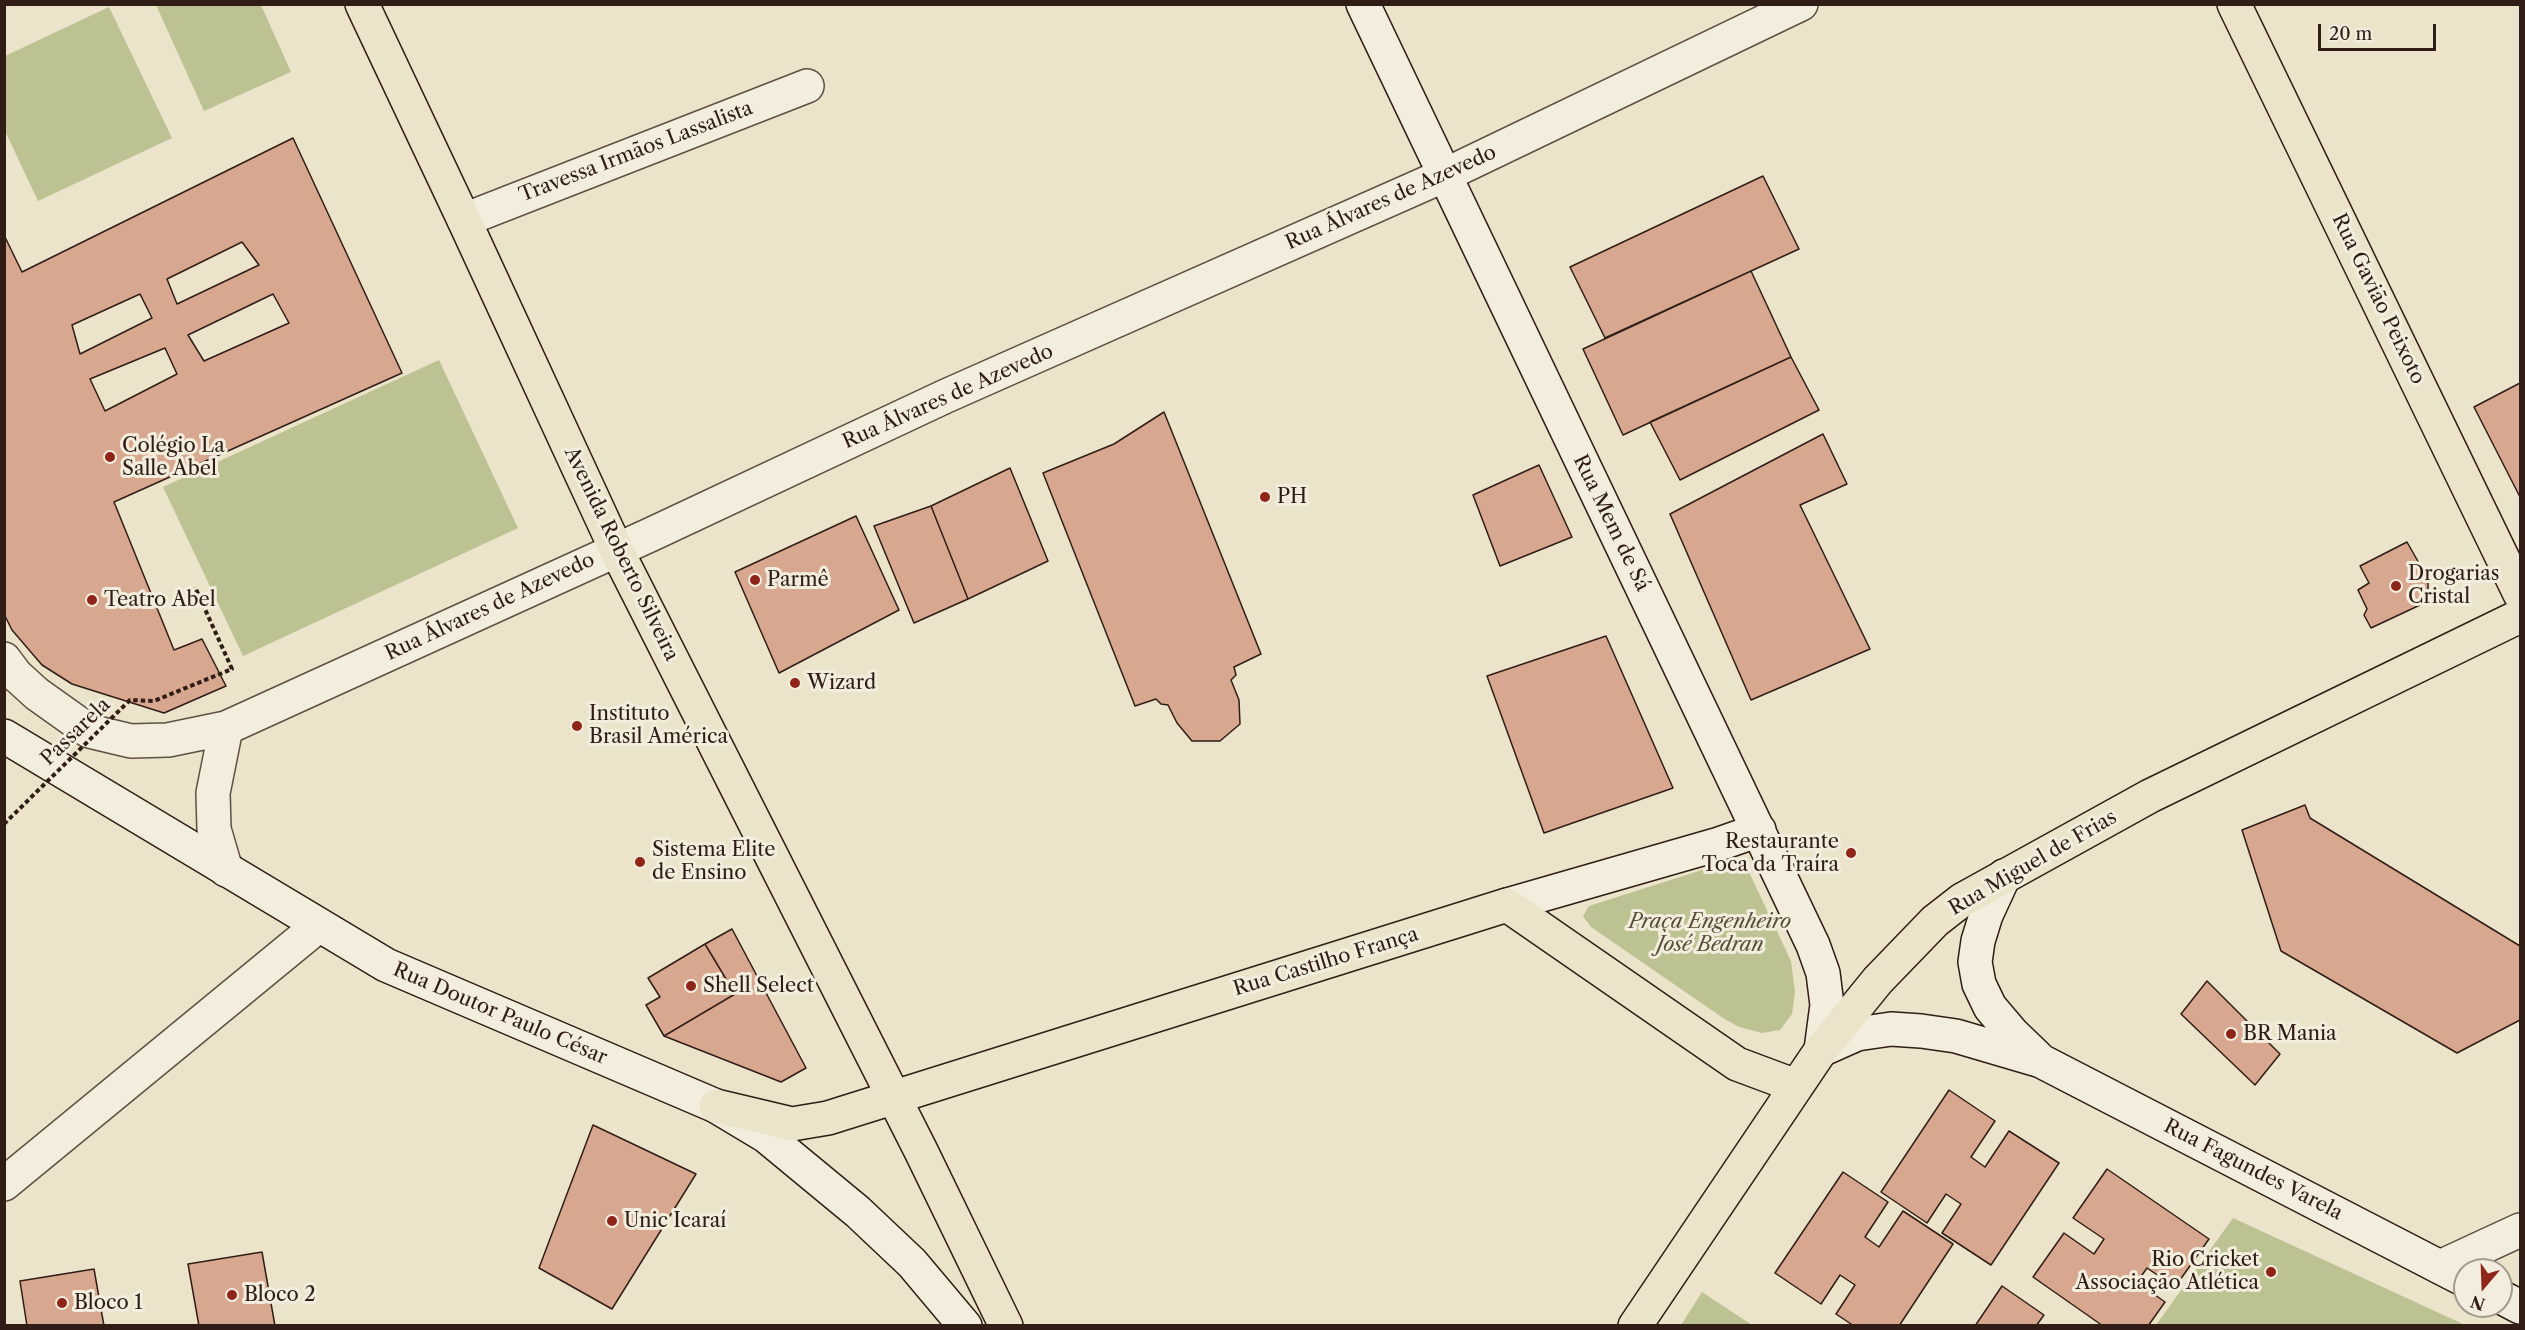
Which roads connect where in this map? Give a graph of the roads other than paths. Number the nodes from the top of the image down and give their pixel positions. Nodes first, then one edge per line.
1 (362, 4) edge
2 (1363, 4) edge
3 (1801, 4) edge
4 (2234, 4) edge
5 (807, 86) dead end
6 (1445, 175) junction
7 (464, 220) junction
8 (616, 549) junction
9 (2520, 594) edge
10 (2520, 616) edge
11 (4, 659) edge
12 (226, 728) junction
13 (4, 736) edge
14 (1759, 830) junction
15 (226, 870) junction
16 (2004, 876) junction
17 (1506, 905) junction
18 (318, 926) junction
19 (1821, 1050) junction
20 (2041, 1061) junction
21 (1796, 1086) junction
22 (893, 1096) junction
23 (716, 1106) junction
24 (4, 1184) edge
25 (2520, 1230) edge
26 (2452, 1273) edge
27 (965, 1326) edge
28 (1006, 1326) edge
29 (1635, 1326) edge

1 - 7 main road, Avenida Roberto Silveira
2 - 6 main road, Rua Mem de Sá
3 - 6 main road, Rua Álvares de Azevedo
4 - 9 main road, Rua Gavião Peixoto
5 - 7 main road, Travessa Irmãos Lassalista
6 - 8 main road, Rua Álvares de Azevedo
6 - 14 main road, Rua Mem de Sá
7 - 8 main road, Avenida Roberto Silveira
8 - 12 main road, Rua Álvares de Azevedo
8 - 22 main road, Avenida Roberto Silveira
10 - 16 main road, Rua Miguel de Frias
11 - 12 main road, Rua Álvares de Azevedo
12 - 15 main road
13 - 15 main road, Rua Doutor Paulo César
14 - 17 main road, Rua Castilho França
14 - 19 main road, Rua Mem de Sá
15 - 18 main road, Rua Doutor Paulo César
16 - 19 main road, Rua Miguel de Frias
16 - 20 main road, Rua Fagundes Varela
17 - 21 main road
17 - 22 main road, Rua Castilho França
18 - 23 main road, Rua Doutor Paulo César
18 - 24 main road
19 - 20 main road, Rua Fagundes Varela
19 - 21 main road, Rua Miguel de Frias
20 - 26 main road, Rua Fagundes Varela
21 - 29 main road, Rua Miguel de Frias
22 - 23 main road, Rua Castilho França
22 - 28 main road, Avenida Roberto Silveira
23 - 27 main road, Rua Doutor Paulo César
25 - 26 main road

